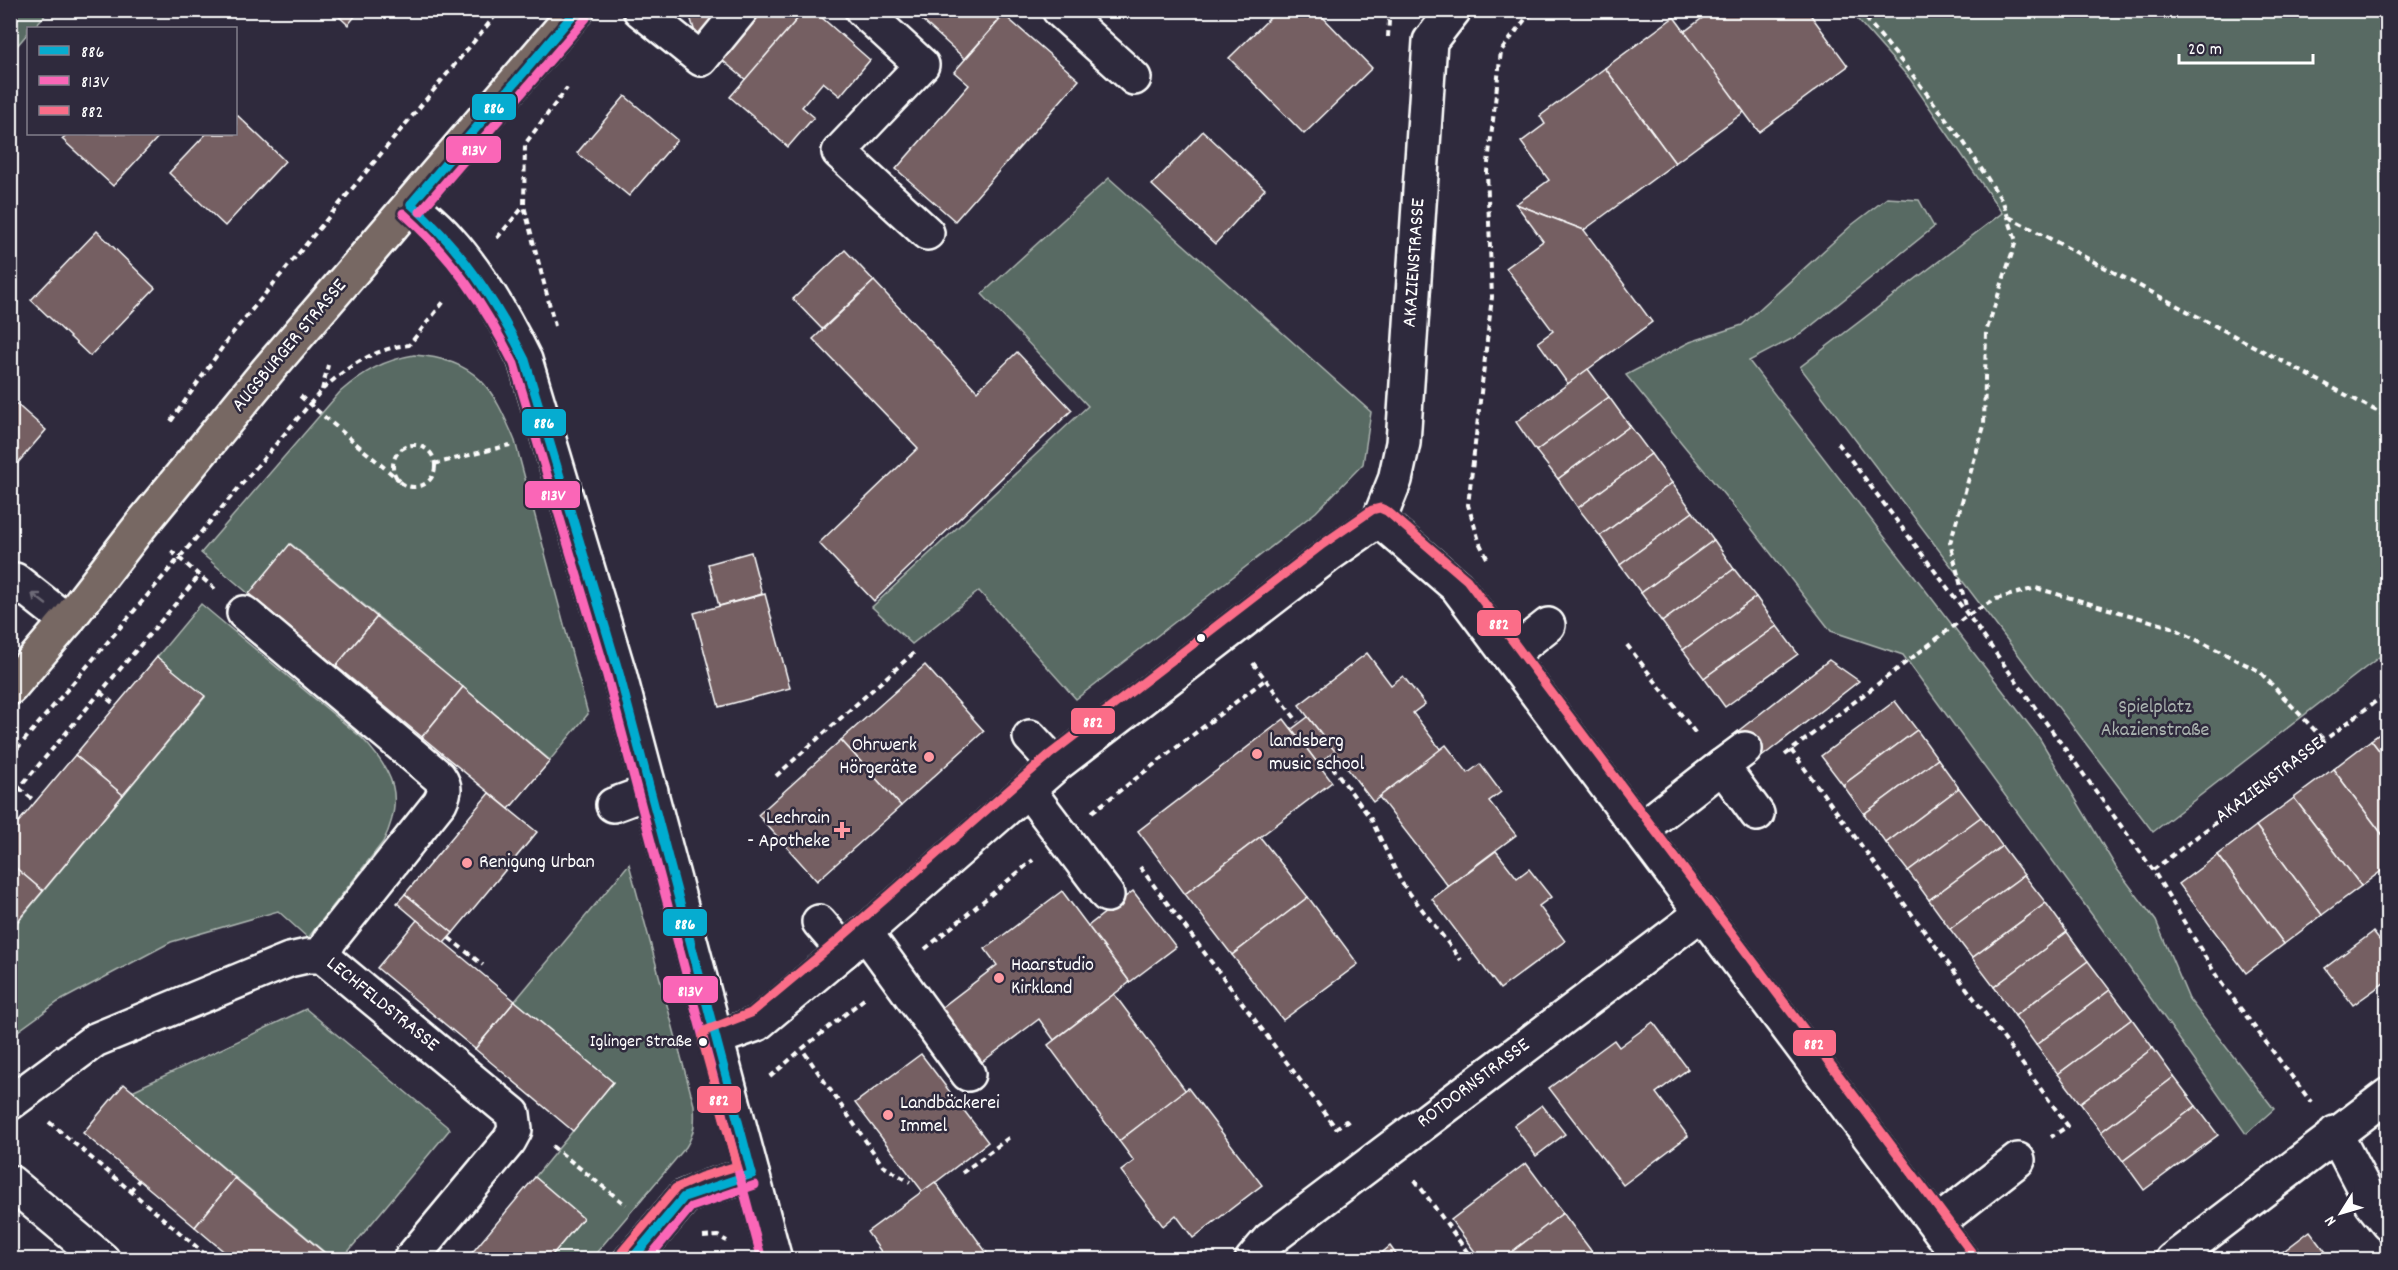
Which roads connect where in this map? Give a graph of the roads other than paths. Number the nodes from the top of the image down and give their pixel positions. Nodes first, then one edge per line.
1 (577, 10) edge
2 (640, 10) edge
3 (741, 10) edge
4 (862, 10) edge
5 (1059, 10) edge
6 (1454, 10) edge
7 (1134, 78) dead end
8 (411, 204) junction
9 (927, 233) dead end
10 (1379, 520) junction
11 (10, 581) edge
12 (244, 613) road end
13 (67, 621) junction
14 (1548, 626) dead end
15 (1509, 656) junction
16 (10, 688) edge
17 (1030, 737) dead end
18 (1056, 765) junction
19 (1741, 779) road end
20 (1028, 790) junction
21 (651, 791) junction
22 (613, 805) dead end
23 (1640, 830) junction
24 (1107, 895) dead end
25 (1702, 913) junction
26 (819, 922) dead end
27 (854, 941) junction
28 (322, 956) junction
29 (715, 1039) junction
30 (968, 1074) dead end
31 (2388, 1095) edge
32 (14, 1100) edge
33 (2335, 1133) junction
34 (2018, 1160) road end
35 (752, 1174) junction
36 (10, 1182) edge
37 (1936, 1224) junction
38 (2388, 1224) edge
39 (103, 1260) edge
40 (410, 1260) edge
41 (631, 1260) edge
42 (775, 1260) edge
43 (1252, 1260) edge
44 (1962, 1260) edge
45 (2172, 1260) edge

1 - 8 main road, AUGSBURGER STRASSE
2 - 3 street
4 - 9 street
5 - 7 street
6 - 10 street, AKAZIENSTRASSE
8 - 13 main road, AUGSBURGER STRASSE
8 - 21 street
10 - 15 street
10 - 18 street
13 -> 11 street
12 - 28 street
13 - 16 main road, AUGSBURGER STRASSE
14 - 15 street
15 - 23 street
17 - 18 street
18 - 20 street
19 - 23 street
20 - 24 street
20 - 27 street
21 - 22 street
21 - 29 street
23 - 25 street
25 - 37 street
25 - 43 street, ROTDORNSTRASSE
26 - 27 street
27 - 29 street
27 - 30 street
28 - 32 street, LECHFELDSTRASSE
28 - 40 street, LECHFELDSTRASSE
29 - 35 street
31 - 33 street
33 - 38 street
33 - 45 street
34 - 37 street
35 - 41 street
35 - 42 street
36 - 39 street
37 - 44 street

